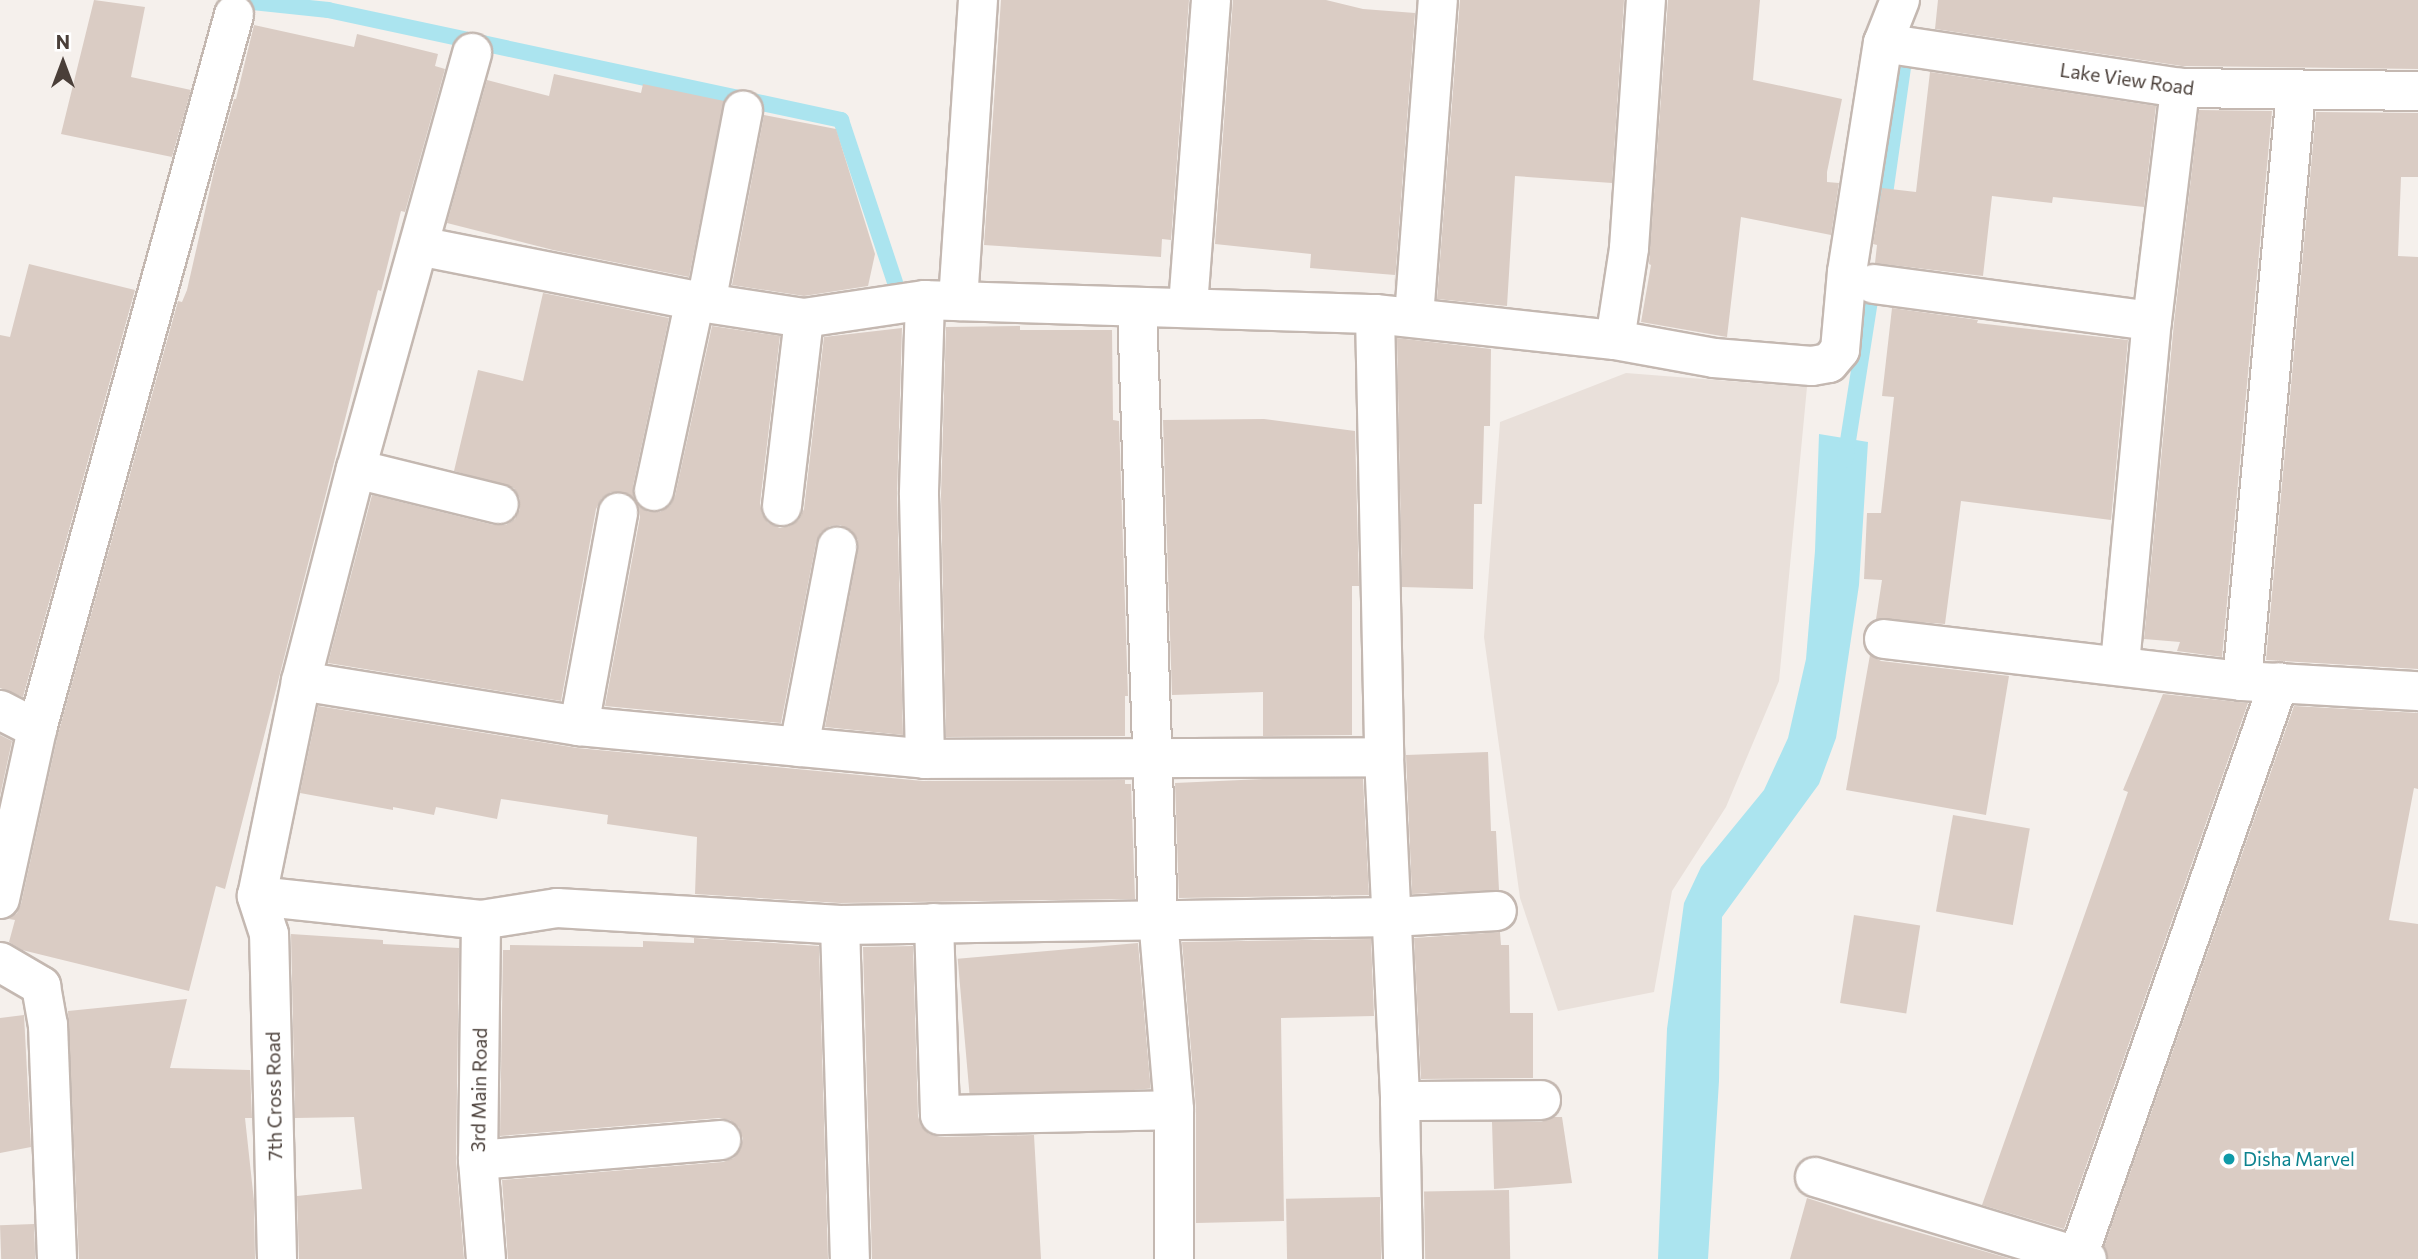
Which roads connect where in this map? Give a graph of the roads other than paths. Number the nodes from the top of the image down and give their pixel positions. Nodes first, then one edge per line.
1 (978, 0) edge
2 (1211, 0) edge
3 (1438, 0) edge
4 (1646, 0) edge
5 (1900, 0) edge
6 (233, 15) dead end
7 (1883, 43) junction
8 (472, 53) dead end
9 (2180, 88) junction
10 (2418, 91) edge
11 (2295, 92) junction
12 (743, 111) dead end
13 (419, 246) junction
14 (1874, 284) dead end
15 (941, 300) junction
16 (700, 301) junction
17 (1188, 306) junction
18 (1137, 308) junction
19 (1375, 314) junction
20 (1414, 317) junction
21 (804, 318) junction
22 (2152, 321) junction
23 (1615, 340) junction
24 (356, 469) junction
25 (654, 491) dead end
26 (499, 505) dead end
27 (782, 506) dead end
28 (618, 513) dead end
29 (836, 547) dead end
30 (1884, 639) dead end
31 (2120, 664) junction
32 (301, 681) junction
33 (2260, 681) junction
34 (2418, 691) edge
35 (0, 710) edge
36 (579, 726) junction
37 (37, 729) junction
38 (799, 747) junction
39 (1384, 757) junction
40 (1153, 758) junction
41 (925, 759) junction
42 (257, 896) junction
43 (0, 899) edge
44 (1497, 911) dead end
45 (1392, 916) junction
46 (1158, 918) junction
47 (481, 920) junction
48 (934, 923) junction
49 (840, 925) junction
50 (0, 962) edge
51 (1541, 1100) dead end
52 (1400, 1101) junction
53 (1174, 1110) junction
54 (721, 1140) dead end
55 (478, 1160) junction
56 (1815, 1177) dead end
57 (2081, 1258) edge
58 (57, 1259) edge
59 (277, 1259) edge
60 (486, 1259) edge
61 (850, 1259) edge
62 (1174, 1259) edge
63 (1403, 1259) edge

1 - 15 street
2 - 17 street
3 - 20 street
4 - 23 street
5 - 7 street
6 - 37 street
7 - 9 street, Lake View Road
7 - 23 street
8 - 13 street
9 - 11 street, Lake View Road
9 - 22 street
10 - 11 street, Lake View Road
11 - 33 street
12 - 16 street
13 - 16 street
13 - 24 street
14 - 22 street
15 - 18 street
15 - 21 street
15 - 41 street
16 - 21 street
16 - 25 street
17 - 18 street
17 - 19 street
18 - 40 street
19 - 20 street
19 - 39 street
20 - 23 street
21 - 27 street
22 - 31 street
24 - 26 street
24 - 32 street
28 - 36 street
29 - 38 street
30 - 31 street
31 - 33 street
32 - 36 street
32 - 42 street
33 - 34 street
33 - 57 street
35 - 37 street
36 - 38 street
37 - 43 street
38 - 41 street
39 - 40 street
39 - 45 street
40 - 41 street
40 - 46 street
42 - 47 street
42 - 59 street, 7th Cross Road
44 - 45 street
45 - 46 street
45 - 52 street
46 - 48 street
46 - 53 street
47 - 49 street
47 - 55 street, 3rd Main Road
48 - 49 street
48 - 53 street
49 - 61 street
50 - 58 street
51 - 52 street
52 - 63 street
53 - 62 street
54 - 55 street
55 - 60 street, 3rd Main Road
56 - 57 street

